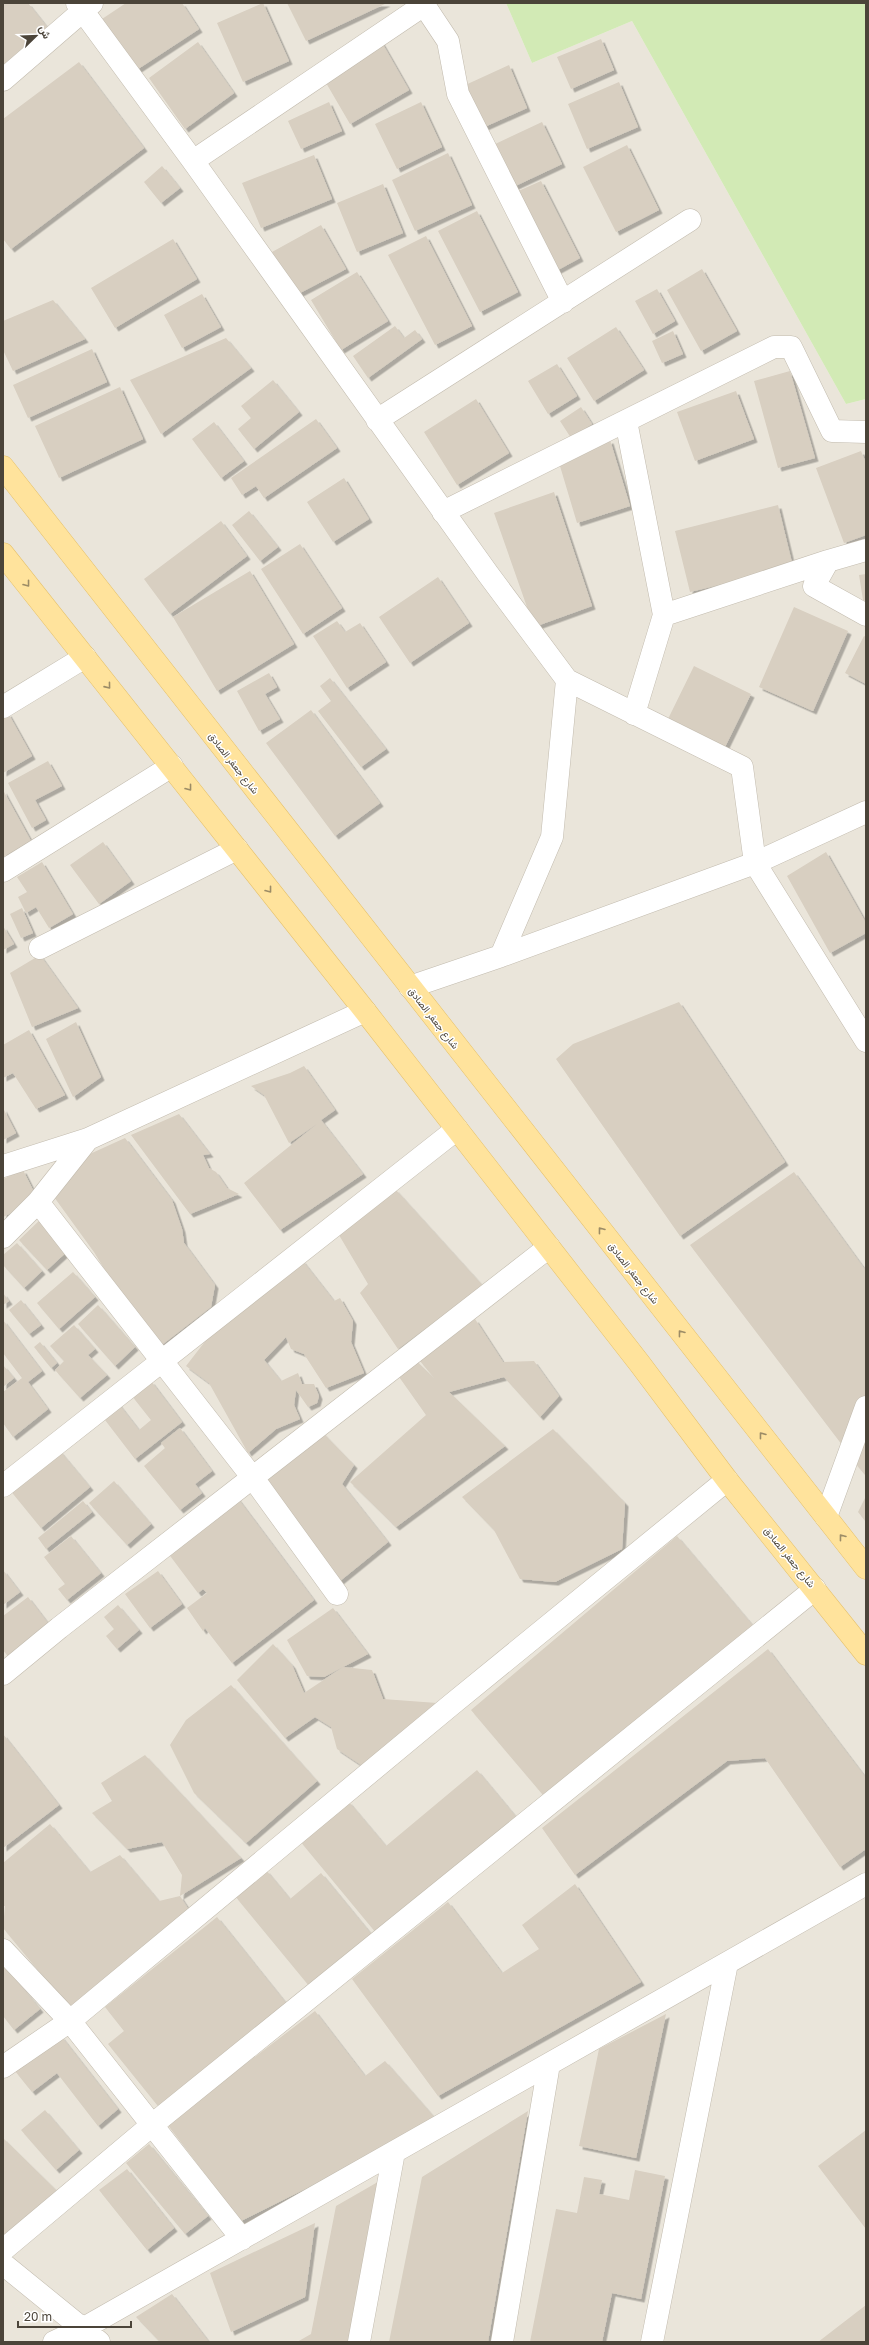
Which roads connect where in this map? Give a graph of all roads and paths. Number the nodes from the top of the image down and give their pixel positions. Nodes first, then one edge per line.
1 (84, 5) edge
2 (3, 80) edge
3 (193, 161) junction
4 (690, 220) dead end
5 (563, 302) junction
6 (377, 420) junction
7 (626, 421) junction
8 (866, 432) edge
9 (3, 467) edge
10 (443, 512) junction
11 (866, 550) edge
12 (3, 554) edge
13 (828, 561) junction
14 (664, 615) junction
15 (866, 615) edge
16 (85, 658) junction
17 (567, 680) junction
18 (3, 707) edge
19 (634, 714) junction
20 (172, 766) junction
21 (866, 812) edge
22 (237, 849) junction
23 (755, 863) junction
24 (3, 871) edge
25 (40, 948) dead end
26 (501, 956) junction
27 (410, 987) junction
28 (365, 1011) junction
29 (866, 1041) edge
30 (457, 1129) junction
31 (88, 1139) junction
32 (3, 1166) edge
33 (38, 1202) junction
34 (3, 1237) edge
35 (549, 1247) junction
36 (162, 1362) junction
37 (866, 1407) edge
38 (253, 1478) junction
39 (727, 1480) junction
40 (3, 1486) edge
41 (826, 1517) junction
42 (866, 1568) edge
43 (815, 1589) junction
44 (337, 1594) dead end
45 (866, 1654) edge
46 (3, 1674) edge
47 (866, 1884) edge
48 (3, 1950) edge
49 (727, 1963) junction
50 (70, 2021) junction
51 (549, 2064) junction
52 (3, 2067) edge
53 (152, 2125) junction
54 (394, 2152) junction
55 (242, 2239) junction
56 (3, 2250) edge
57 (3, 2264) edge
58 (92, 2335) edge
59 (54, 2342) edge
60 (359, 2342) edge
61 (502, 2342) edge
62 (652, 2342) edge

1 - 2 street
1 - 3 street
3 - 5 street
3 - 6 street
4 - 5 street
5 - 6 street
6 - 10 street
7 - 8 street
7 - 10 street
7 - 14 street
9 - 27 main road, شارع جعفر الصادق
10 - 17 street
11 - 13 street
12 -> 16 main road, شارع جعفر الصادق
13 - 14 street
13 - 15 street
14 - 19 street
16 - 18 street
16 -> 20 main road, شارع جعفر الصادق
17 - 19 street
17 - 26 street
19 - 23 street
20 -> 22 main road, شارع جعفر الصادق
20 - 24 street
21 - 23 street
22 - 25 street
22 -> 28 main road, شارع جعفر الصادق
23 - 26 street
23 - 29 street
26 - 27 street
41 -> 27 main road, شارع جعفر الصادق
28 - 30 main road, شارع جعفر الصادق
28 - 31 street
30 - 35 main road, شارع جعفر الصادق
30 - 36 street
31 - 32 street
31 - 33 street
33 - 34 street
33 - 36 street
35 - 38 street
35 - 39 main road, شارع جعفر الصادق
36 - 38 street
36 - 40 street
37 - 41 street
38 - 44 street
38 - 46 street
39 - 43 main road, شارع جعفر الصادق
39 - 50 street
42 -> 41 main road, شارع جعفر الصادق
43 - 45 main road, شارع جعفر الصادق
43 - 53 street
47 - 49 street
48 - 50 street
49 - 51 street
49 - 62 street
50 - 52 street
50 - 53 street
51 - 54 street
51 - 61 street
53 - 55 street
53 - 56 street
54 - 55 street
54 - 60 street
55 - 58 street
57 - 58 street
58 - 59 street

